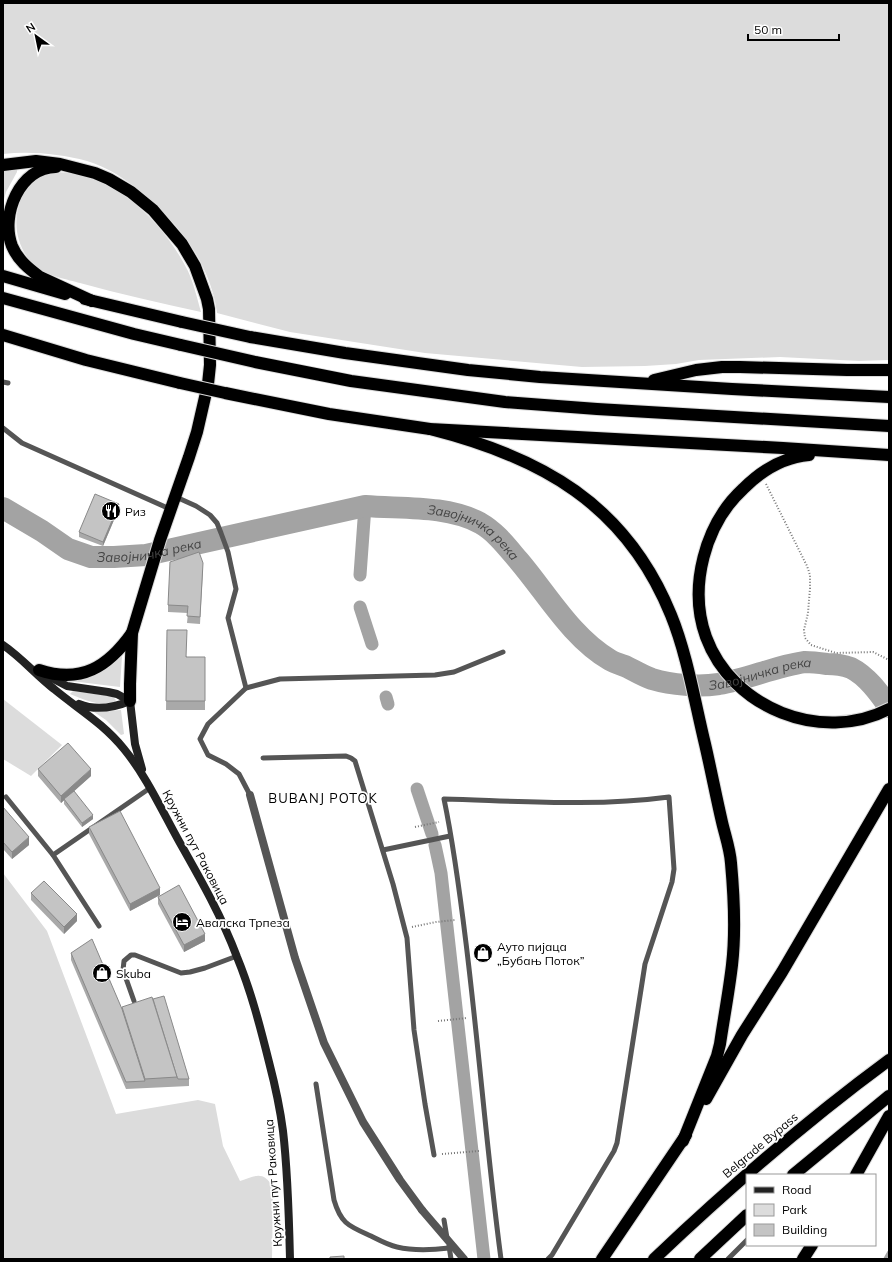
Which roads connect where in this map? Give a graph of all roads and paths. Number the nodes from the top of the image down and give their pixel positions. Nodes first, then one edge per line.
1 (3, 165) edge
2 (73, 167) junction
3 (3, 276) edge
4 (3, 298) edge
5 (92, 301) junction
6 (3, 335) edge
7 (889, 370) edge
8 (641, 384) junction
9 (889, 397) edge
10 (889, 426) edge
11 (3, 428) edge
12 (430, 429) junction
13 (837, 452) junction
14 (889, 455) edge
15 (761, 473) junction
16 (176, 497) junction
17 (170, 509) junction
18 (132, 633) junction
19 (3, 645) edge
20 (503, 652) dead end
21 (18, 655) junction
22 (889, 660) edge
23 (39, 670) junction
24 (246, 688) junction
25 (130, 701) junction
26 (72, 702) junction
27 (889, 709) edge
28 (263, 758) dead end
29 (144, 775) junction
30 (150, 788) junction
31 (889, 788) edge
32 (250, 795) joint
33 (6, 797) dead end
34 (439, 822) dead end
35 (415, 827) dead end
36 (450, 836) junction
37 (383, 850) junction
38 (53, 855) junction
39 (456, 920) dead end
40 (99, 926) dead end
41 (405, 928) junction
42 (237, 956) junction
43 (134, 1001) edge
44 (467, 1018) dead end
45 (438, 1021) dead end
46 (889, 1060) edge
47 (316, 1084) dead end
48 (889, 1096) edge
49 (889, 1116) edge
50 (683, 1141) junction
51 (481, 1151) dead end
52 (450, 1153) dead end
53 (434, 1155) dead end
54 (748, 1174) edge
55 (794, 1174) edge
56 (857, 1174) edge
57 (746, 1175) edge
58 (746, 1216) edge
59 (444, 1220) dead end
60 (746, 1241) edge
61 (811, 1246) edge
62 (449, 1248) junction
63 (290, 1259) edge
64 (451, 1259) edge
65 (464, 1259) edge
66 (501, 1259) edge
67 (548, 1259) edge
68 (602, 1259) edge
69 (654, 1259) edge
70 (700, 1259) edge
71 (728, 1259) edge
72 (803, 1259) edge

1 - 2 highway
2 - 5 highway
2 - 16 highway
3 - 5 highway
4 - 10 highway, bridge
5 - 8 highway, bridge
6 - 12 highway, bridge
7 - 8 highway
8 - 9 highway
11 - 17 lane
12 - 13 highway
12 - 50 highway
13 - 14 highway
13 - 15 highway
15 - 22 path
15 - 27 highway
16 - 17 highway
16 - 24 lane
17 - 18 highway
18 - 23 highway
18 - 25 highway
19 - 21 main road, Кружни пут Раковица
20 - 24 lane
21 - 23 main road
21 - 26 main road, Кружни пут Раковица
23 - 25 main road
24 - 32 lane
25 - 26 main road
25 - 29 main road
26 - 29 main road, Кружни пут Раковица
28 - 37 lane
29 - 30 main road, Кружни пут Раковица
30 - 38 lane
30 - 42 main road, Кружни пут Раковица
31 - 50 highway
32 - 65 street, bridge
33 - 38 lane
34 - 35 path
36 - 37 lane
36 - 66 lane
36 - 67 lane
37 - 41 lane
38 - 40 lane
39 - 41 path
41 - 53 lane
42 - 43 lane
42 - 63 main road, Кружни пут Раковица
44 - 45 path
46 - 54 highway, Belgrade Bypass
47 - 62 lane
48 - 55 highway
49 - 56 highway
50 - 68 highway
51 - 52 path
57 - 69 highway, Belgrade Bypass
58 - 70 highway
59 - 62 lane
60 - 71 lane
61 - 72 highway
62 - 64 lane

